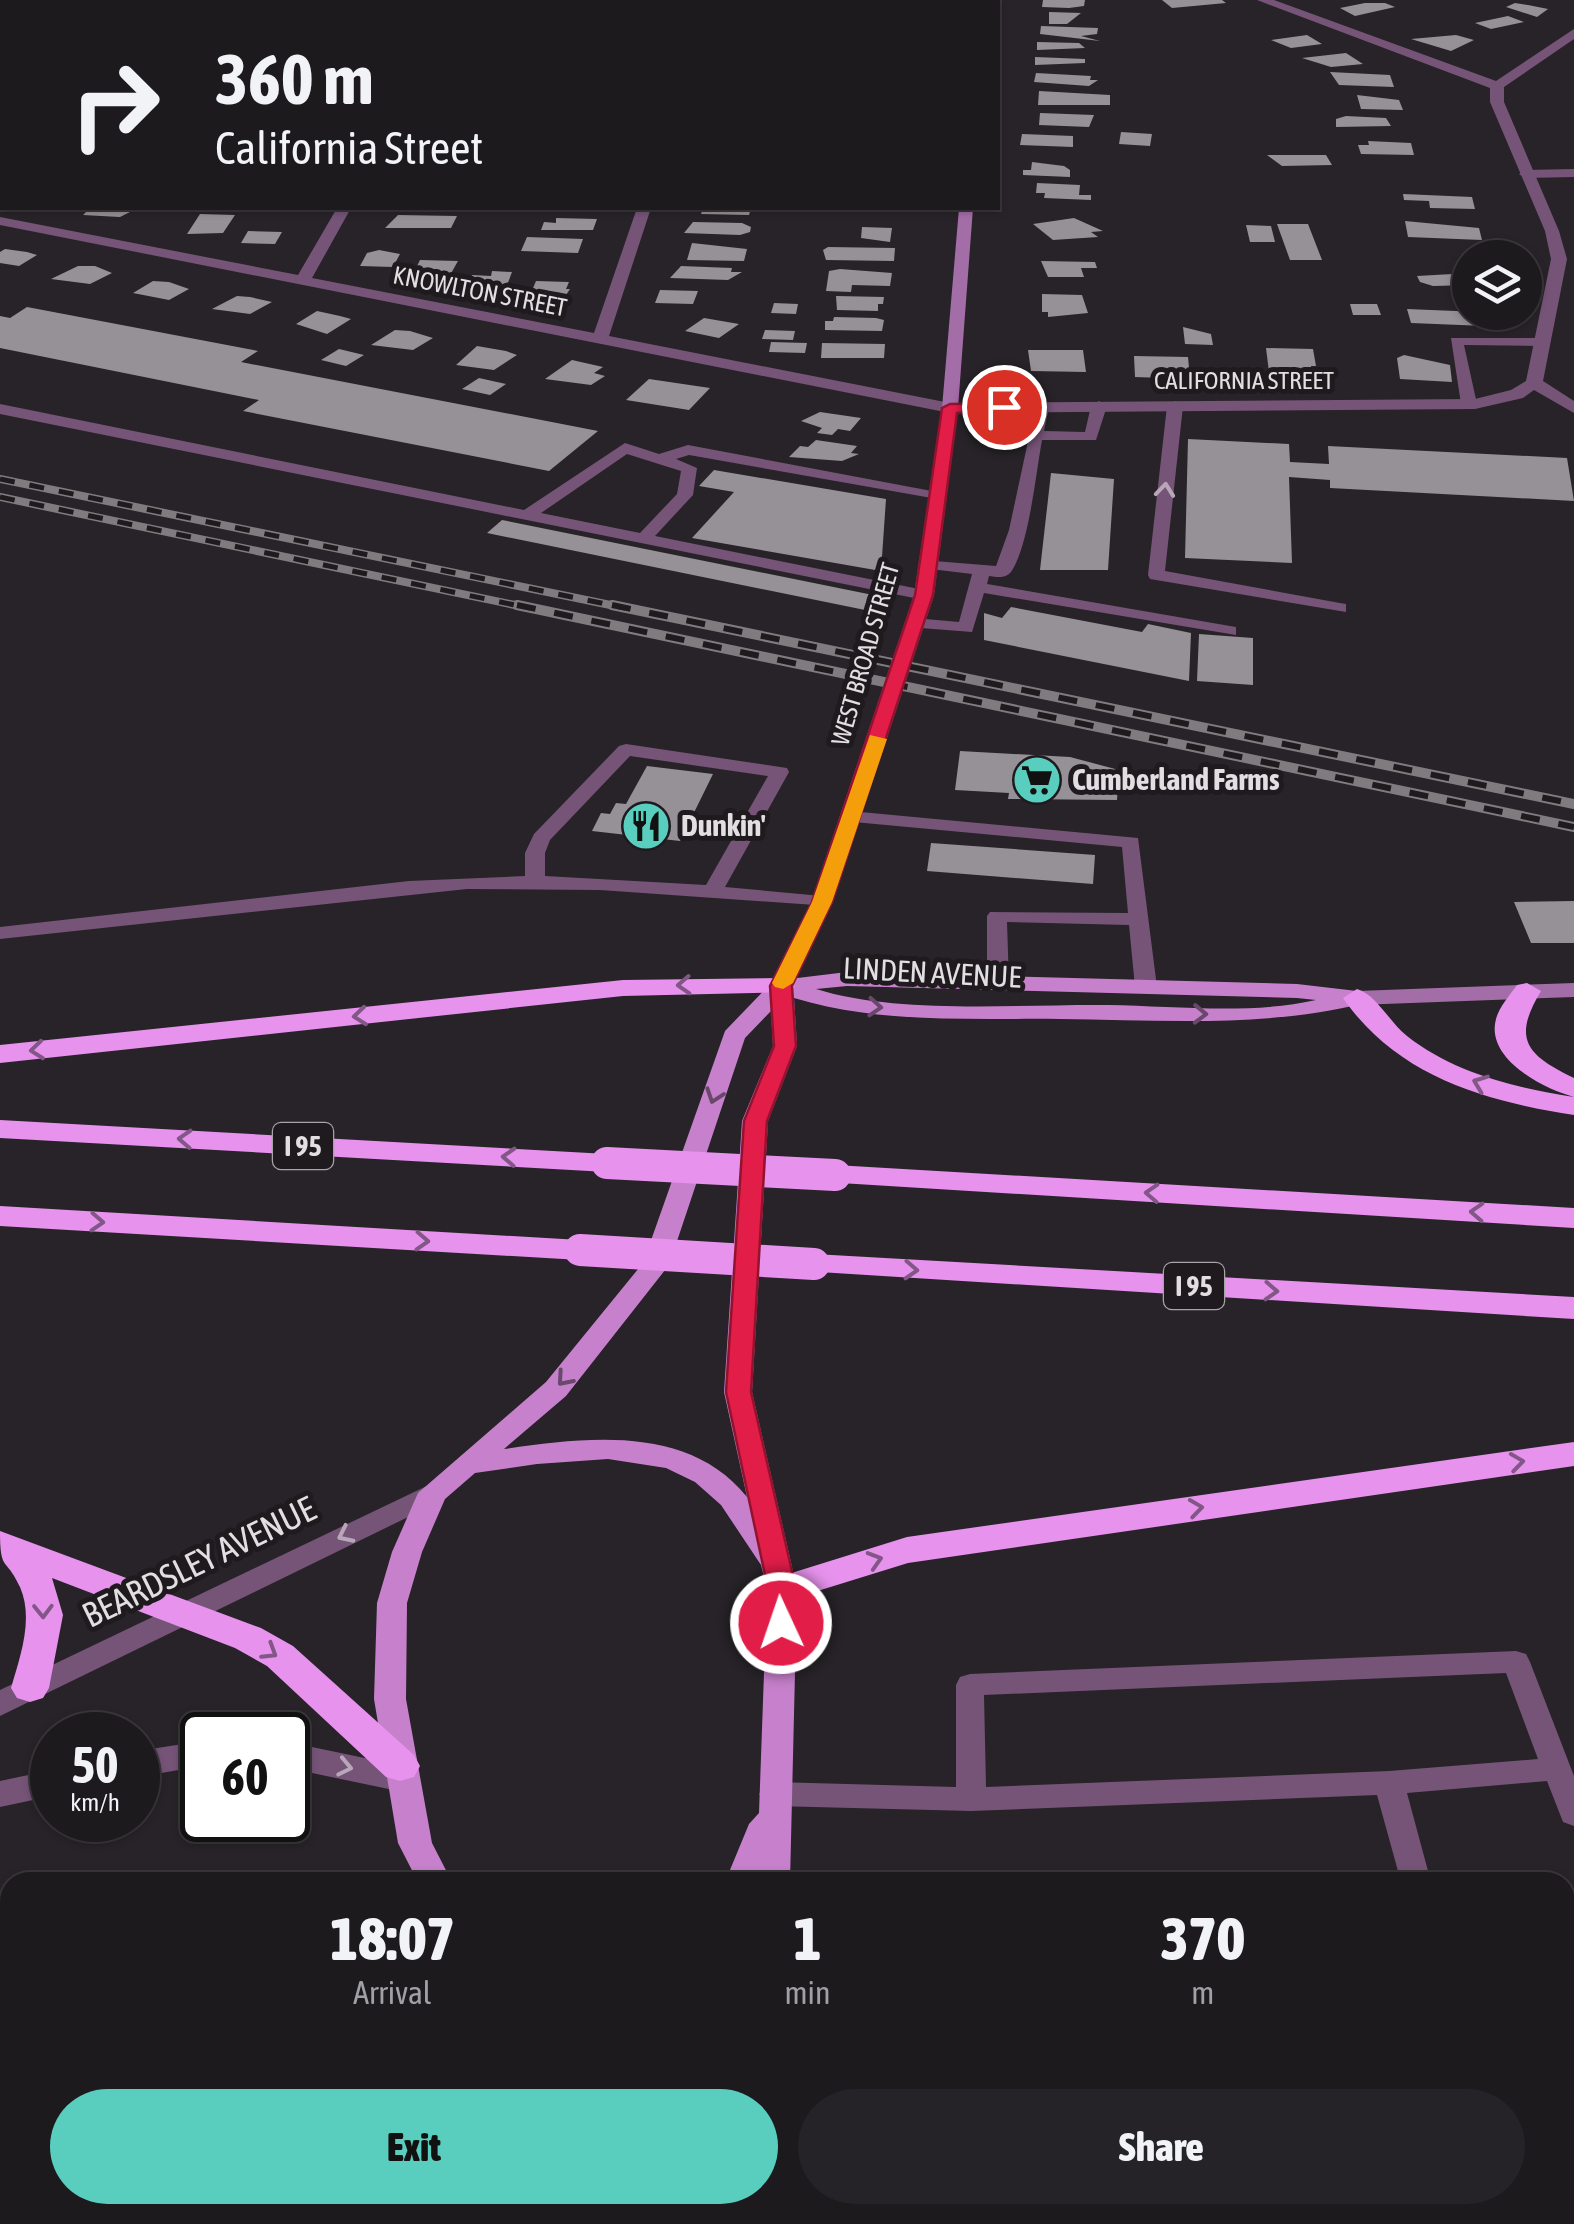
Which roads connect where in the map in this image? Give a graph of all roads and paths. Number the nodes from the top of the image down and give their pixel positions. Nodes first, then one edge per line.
1 (1263, 0) edge
2 (1574, 33) edge
3 (1498, 86) junction
4 (1574, 173) edge
5 (1525, 174) junction
6 (343, 210) edge
7 (643, 210) edge
8 (966, 210) edge
9 (0, 221) edge
10 (302, 282) junction
11 (600, 340) junction
12 (1542, 342) junction
13 (1534, 383) junction
14 (1469, 404) junction
15 (1099, 406) junction
16 (1176, 406) junction
17 (1041, 407) junction
18 (950, 408) junction
19 (1574, 408) edge
20 (0, 409) edge
21 (1035, 435) junction
22 (658, 458) junction
23 (938, 497) junction
24 (527, 515) junction
25 (644, 538) junction
26 (928, 564) junction
27 (980, 578) junction
28 (924, 595) junction
29 (1340, 608) dead end
30 (914, 623) junction
31 (1230, 631) dead end
32 (850, 817) junction
33 (535, 883) junction
34 (712, 892) junction
35 (822, 902) junction
36 (1139, 919) junction
37 (0, 933) edge
38 (998, 984) junction
39 (781, 986) junction
40 (1146, 987) junction
41 (1574, 990) edge
42 (1527, 991) junction
43 (1357, 998) junction
44 (0, 1054) edge
45 (1574, 1088) edge
46 (1574, 1106) edge
47 (0, 1129) edge
48 (0, 1216) edge
49 (1574, 1218) edge
50 (1574, 1308) edge
51 (1574, 1454) edge
52 (470, 1464) junction
53 (433, 1493) junction
54 (2, 1545) edge
55 (780, 1580) junction
56 (180, 1615) junction
57 (15, 1696) edge
58 (310, 1759) edge
59 (1556, 1770) junction
60 (402, 1773) junction
61 (1389, 1783) junction
62 (30, 1788) edge
63 (0, 1794) edge
64 (971, 1798) junction
65 (774, 1800) junction
66 (1574, 1814) edge
67 (430, 1872) edge
68 (746, 1872) edge
69 (773, 1872) edge
70 (1413, 1872) edge

1 - 3 street
2 - 3 street
3 - 5 street
4 - 5 lane
5 - 12 street
6 - 10 street
7 - 11 street
8 - 18 main road, WEST BROAD STREET
9 - 10 street, KNOWLTON STREET
10 - 11 street, KNOWLTON STREET
11 - 18 street, KNOWLTON STREET
12 - 13 street
12 - 14 lane
13 - 14 street, CALIFORNIA STREET
13 - 19 street
14 - 16 street, CALIFORNIA STREET
15 - 16 street, CALIFORNIA STREET
15 - 17 street, CALIFORNIA STREET
15 - 21 lane
29 -> 16 lane
17 - 18 street, CALIFORNIA STREET
17 - 21 lane
18 - 23 main road, WEST BROAD STREET
20 - 24 lane
21 - 27 lane
22 - 23 lane
22 - 24 lane
22 - 25 lane
23 - 26 main road, WEST BROAD STREET
24 - 25 lane
25 - 28 lane
26 - 27 lane
26 - 28 main road, WEST BROAD STREET
27 - 30 lane
27 - 31 lane
28 - 30 main road, WEST BROAD STREET
30 - 32 main road, WEST BROAD STREET
32 - 35 main road, WEST BROAD STREET
32 - 36 lane
33 - 34 lane
33 - 34 lane
33 - 37 lane
34 - 35 lane
35 - 39 main road, WEST BROAD STREET
36 - 38 lane
36 - 40 lane
38 - 39 main road, LINDEN AVENUE
38 - 40 main road, LINDEN AVENUE
39 -> 43 main road, LINDEN AVENUE
39 -> 44 highway
39 -> 52 main road, WEST BROAD STREET
39 - 55 main road, WEST BROAD STREET
40 - 43 main road, LINDEN AVENUE
41 - 42 main road, LINDEN AVENUE
42 - 43 main road, LINDEN AVENUE
42 - 45 highway
46 -> 43 highway
49 -> 47 highway, I 95, bridge
48 -> 50 highway, I 95, bridge
55 -> 51 highway
52 - 53 main road, WEST BROAD STREET
52 - 55 main road
53 -> 56 street, BEARDSLEY AVENUE
53 - 60 main road, WEST BROAD STREET
54 - 56 highway
54 -> 57 highway
55 - 65 main road, WEST BROAD STREET
56 - 57 street, BEARDSLEY AVENUE
56 -> 60 highway
58 -> 60 street
59 - 61 lane
59 - 64 lane
59 - 66 lane
60 - 67 main road, WEST BROAD STREET
61 - 64 lane
61 - 70 lane
62 - 63 street
64 - 65 lane
65 - 68 main road, WEST BROAD STREET
65 - 69 main road, WEST BROAD STREET

